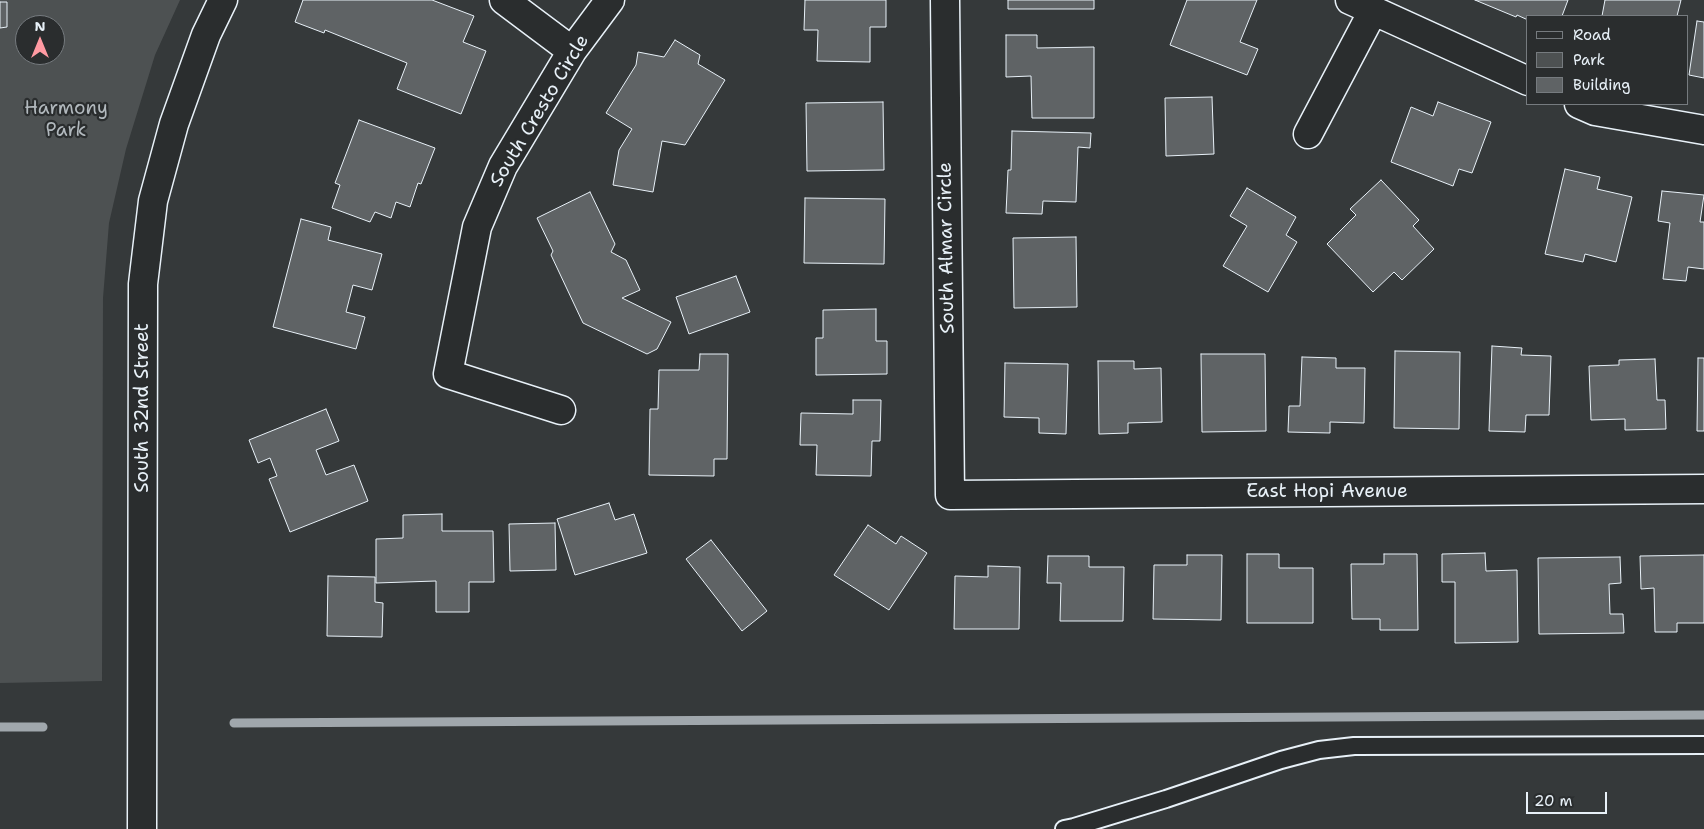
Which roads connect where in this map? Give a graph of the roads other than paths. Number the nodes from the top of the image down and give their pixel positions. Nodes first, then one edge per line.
1 (223, 0) edge
2 (504, 0) edge
3 (610, 0) edge
4 (945, 0) edge
5 (1362, 6) edge
6 (572, 51) junction
7 (1526, 80) edge
8 (1582, 105) edge
9 (1704, 130) edge
10 (1308, 134) dead end
11 (561, 410) dead end
12 (1704, 489) edge
13 (950, 495) joint
14 (1704, 745) edge
15 (142, 829) edge
16 (1064, 829) edge

1 - 15 street, South 32nd Street
2 - 6 street
3 - 6 street, South Cresto Circle
4 - 13 street, South Almar Circle
5 - 7 street
5 - 10 street
6 - 11 street, South Cresto Circle
8 - 9 street
12 - 13 street, East Hopi Avenue
14 - 16 lane

